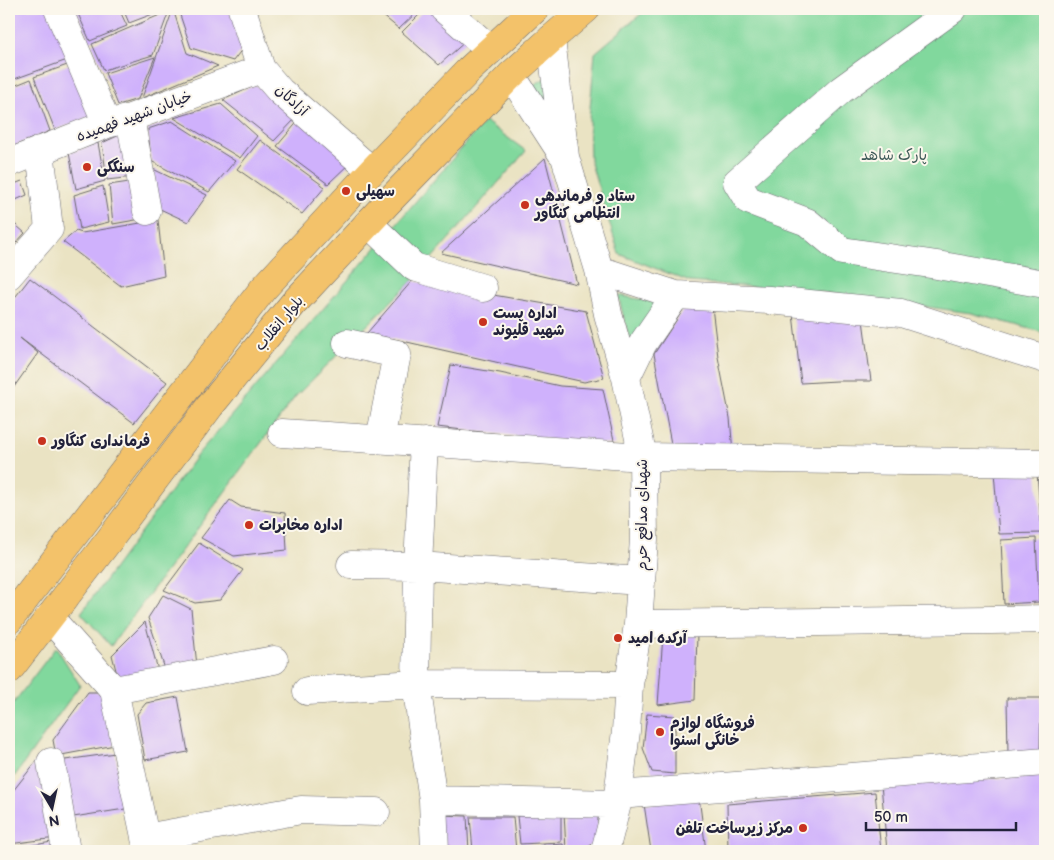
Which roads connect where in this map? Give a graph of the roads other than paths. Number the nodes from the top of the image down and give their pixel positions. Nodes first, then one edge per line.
1 (58, 9) edge
2 (242, 9) edge
3 (444, 9) edge
4 (586, 9) edge
5 (953, 9) edge
6 (533, 11) edge
7 (551, 38) junction
8 (491, 50) junction
9 (261, 69) junction
10 (510, 75) junction
11 (119, 121) junction
12 (40, 150) junction
13 (564, 157) junction
14 (9, 164) edge
15 (372, 171) junction
16 (147, 211) dead end
17 (368, 223) junction
18 (599, 270) junction
19 (9, 275) edge
20 (1045, 284) edge
21 (483, 288) dead end
22 (676, 295) junction
23 (347, 343) dead end
24 (1045, 359) edge
25 (626, 378) junction
26 (282, 433) dead end
27 (380, 439) junction
28 (424, 442) junction
29 (643, 456) junction
30 (1045, 463) edge
31 (351, 565) dead end
32 (418, 566) junction
33 (641, 581) junction
34 (13, 606) edge
35 (49, 617) junction
36 (1045, 619) edge
37 (638, 624) junction
38 (274, 660) dead end
39 (9, 670) edge
40 (416, 684) junction
41 (629, 685) junction
42 (114, 690) junction
43 (307, 691) dead end
44 (51, 762) dead end
45 (1045, 762) edge
46 (433, 800) junction
47 (618, 800) junction
48 (376, 812) dead end
49 (147, 845) edge
50 (66, 851) edge
51 (435, 851) edge
52 (605, 851) edge

1 - 11 street
2 - 9 street, آزادگان
3 - 8 street
4 - 7 main road, بلوار انقلاب
5 - 20 street
6 - 7 main road
6 - 8 main road
7 - 10 main road, بلوار انقلاب
7 - 13 street
8 - 10 main road
8 - 15 main road
9 - 11 street, خیابان شهید فهمیده
9 - 15 street, آزادگان
10 - 13 street
10 - 17 main road, بلوار انقلاب
11 - 12 street, خیابان شهید فهمیده
11 - 16 street
12 - 14 street, خیابان شهید فهمیده
12 - 19 street
13 - 18 street, شهدای مدافع حرم
15 - 34 main road
17 - 21 street
17 - 35 main road, بلوار انقلاب
18 - 22 street
18 - 25 street, شهدای مدافع حرم
22 - 24 street
22 - 25 street
23 - 27 street
25 - 29 street, شهدای مدافع حرم
26 - 27 street
27 - 28 street
28 - 29 street
28 - 32 street
29 - 30 street
29 - 33 street, شهدای مدافع حرم
31 - 32 street
32 - 33 street
32 - 40 street
33 - 37 street, شهدای مدافع حرم
35 - 39 main road, بلوار انقلاب
35 - 42 street
36 - 37 street
37 - 41 street, شهدای مدافع حرم
38 - 42 street
40 - 41 street
40 - 43 street
40 - 46 street
41 - 47 street, شهدای مدافع حرم
42 - 49 street
44 - 50 street
45 - 47 street
46 - 47 street
46 - 51 street
47 - 52 street, شهدای مدافع حرم
48 - 49 street

